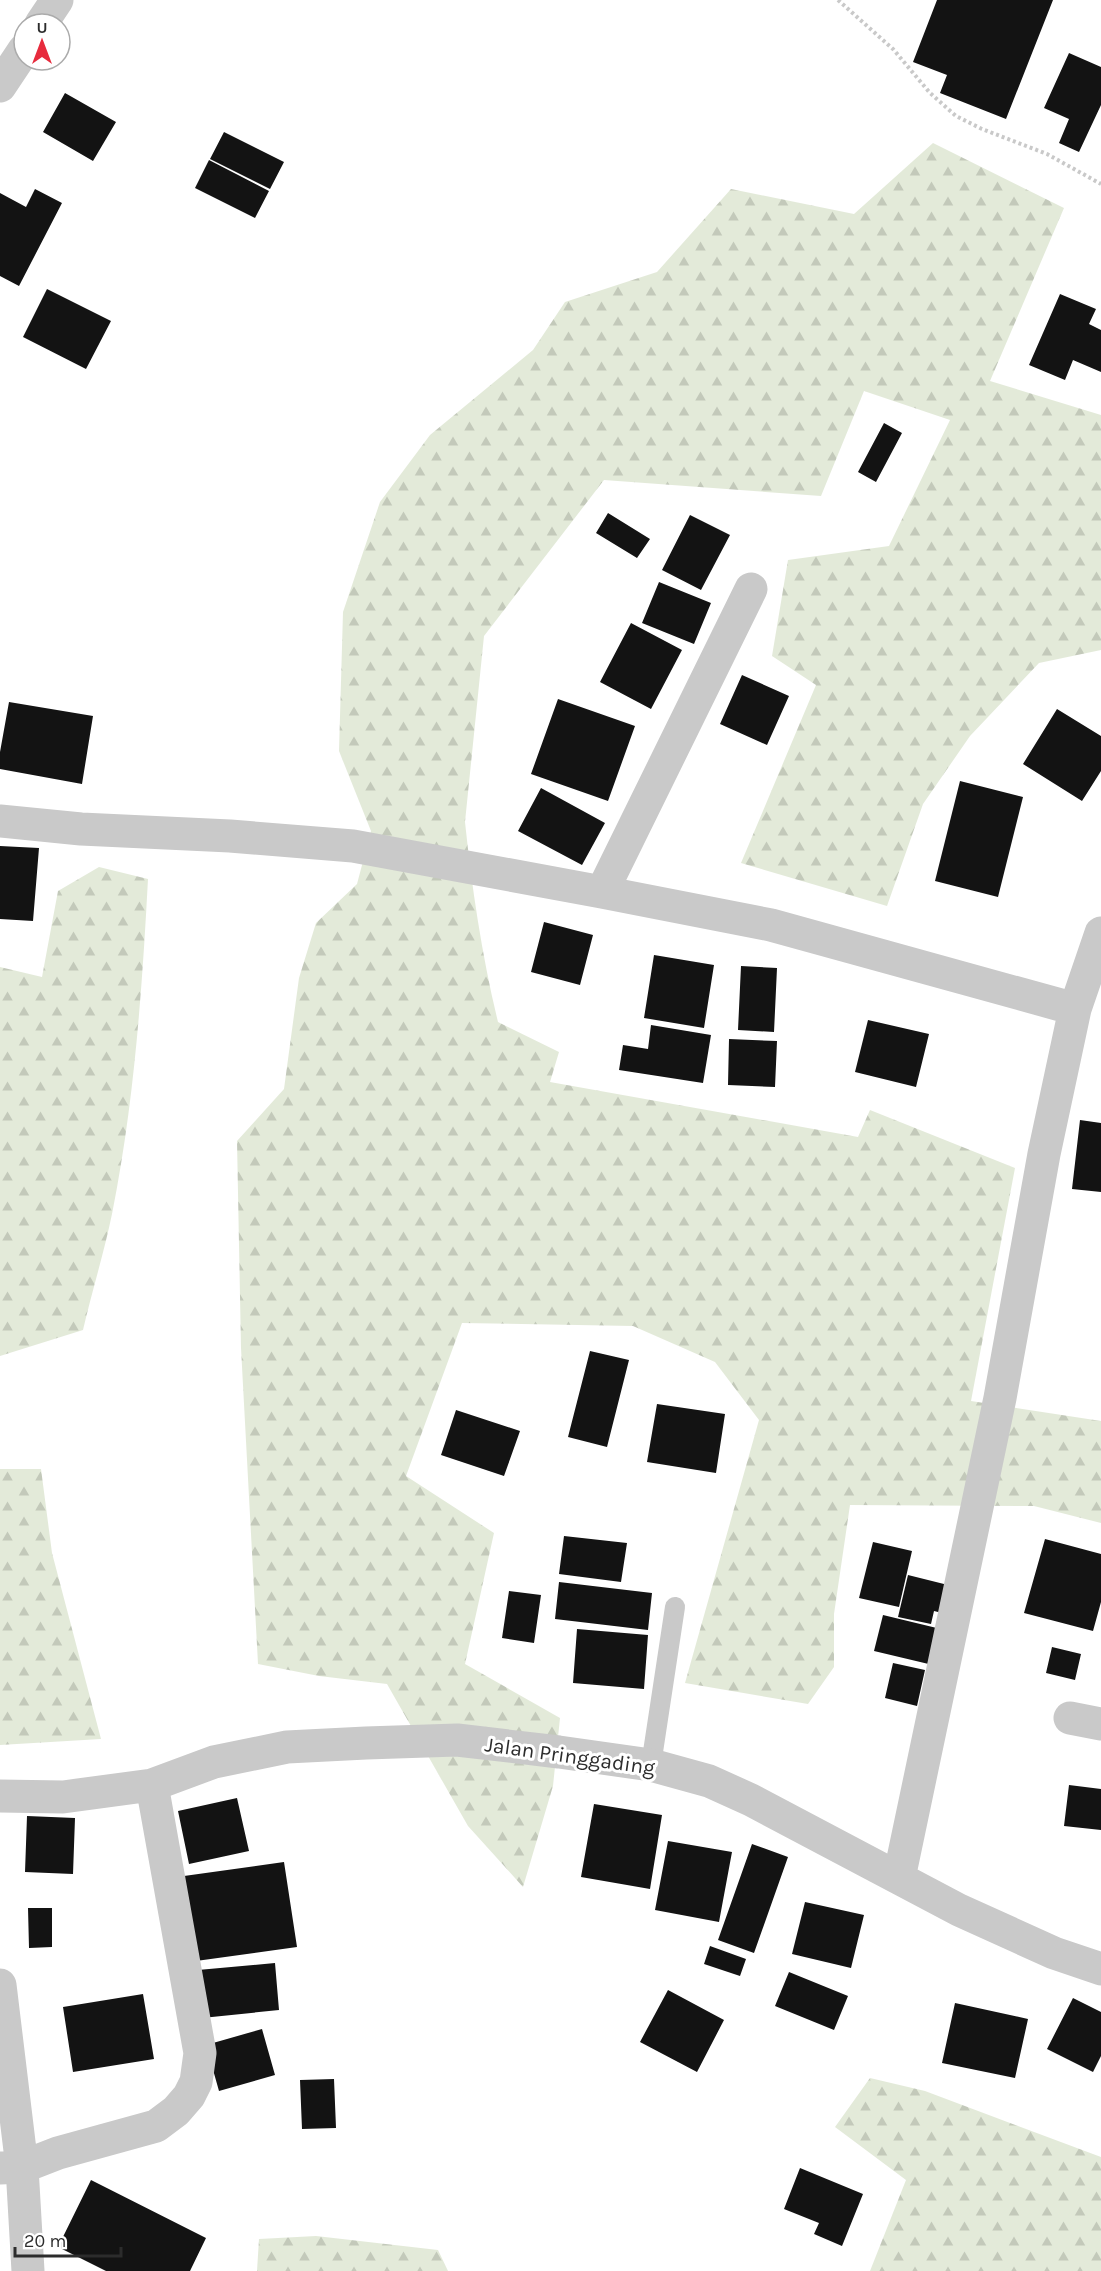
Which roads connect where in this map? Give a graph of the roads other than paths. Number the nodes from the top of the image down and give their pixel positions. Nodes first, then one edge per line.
1 (12, 68) edge
2 (0, 86) edge
3 (751, 589) dead end
4 (0, 821) edge
5 (602, 891) junction
6 (1101, 933) edge
7 (1075, 1009) junction
8 (675, 1606) dead end
9 (651, 1765) junction
10 (152, 1785) junction
11 (0, 1796) edge
12 (899, 1878) junction
13 (1101, 1969) edge
14 (0, 1985) edge
15 (3, 2039) edge
16 (11, 2168) edge
17 (28, 2271) edge

1 - 2 street
3 - 5 street
4 - 5 street
5 - 7 street
6 - 7 street
7 - 12 street
8 - 9 lane
9 - 10 street, Jalan Pringgading
9 - 12 street, Jalan Pringgading
10 - 11 street, Jalan Pringgading
10 - 16 street
12 - 13 street, Jalan Pringgading
14 - 15 street
15 - 16 street
16 - 17 street

